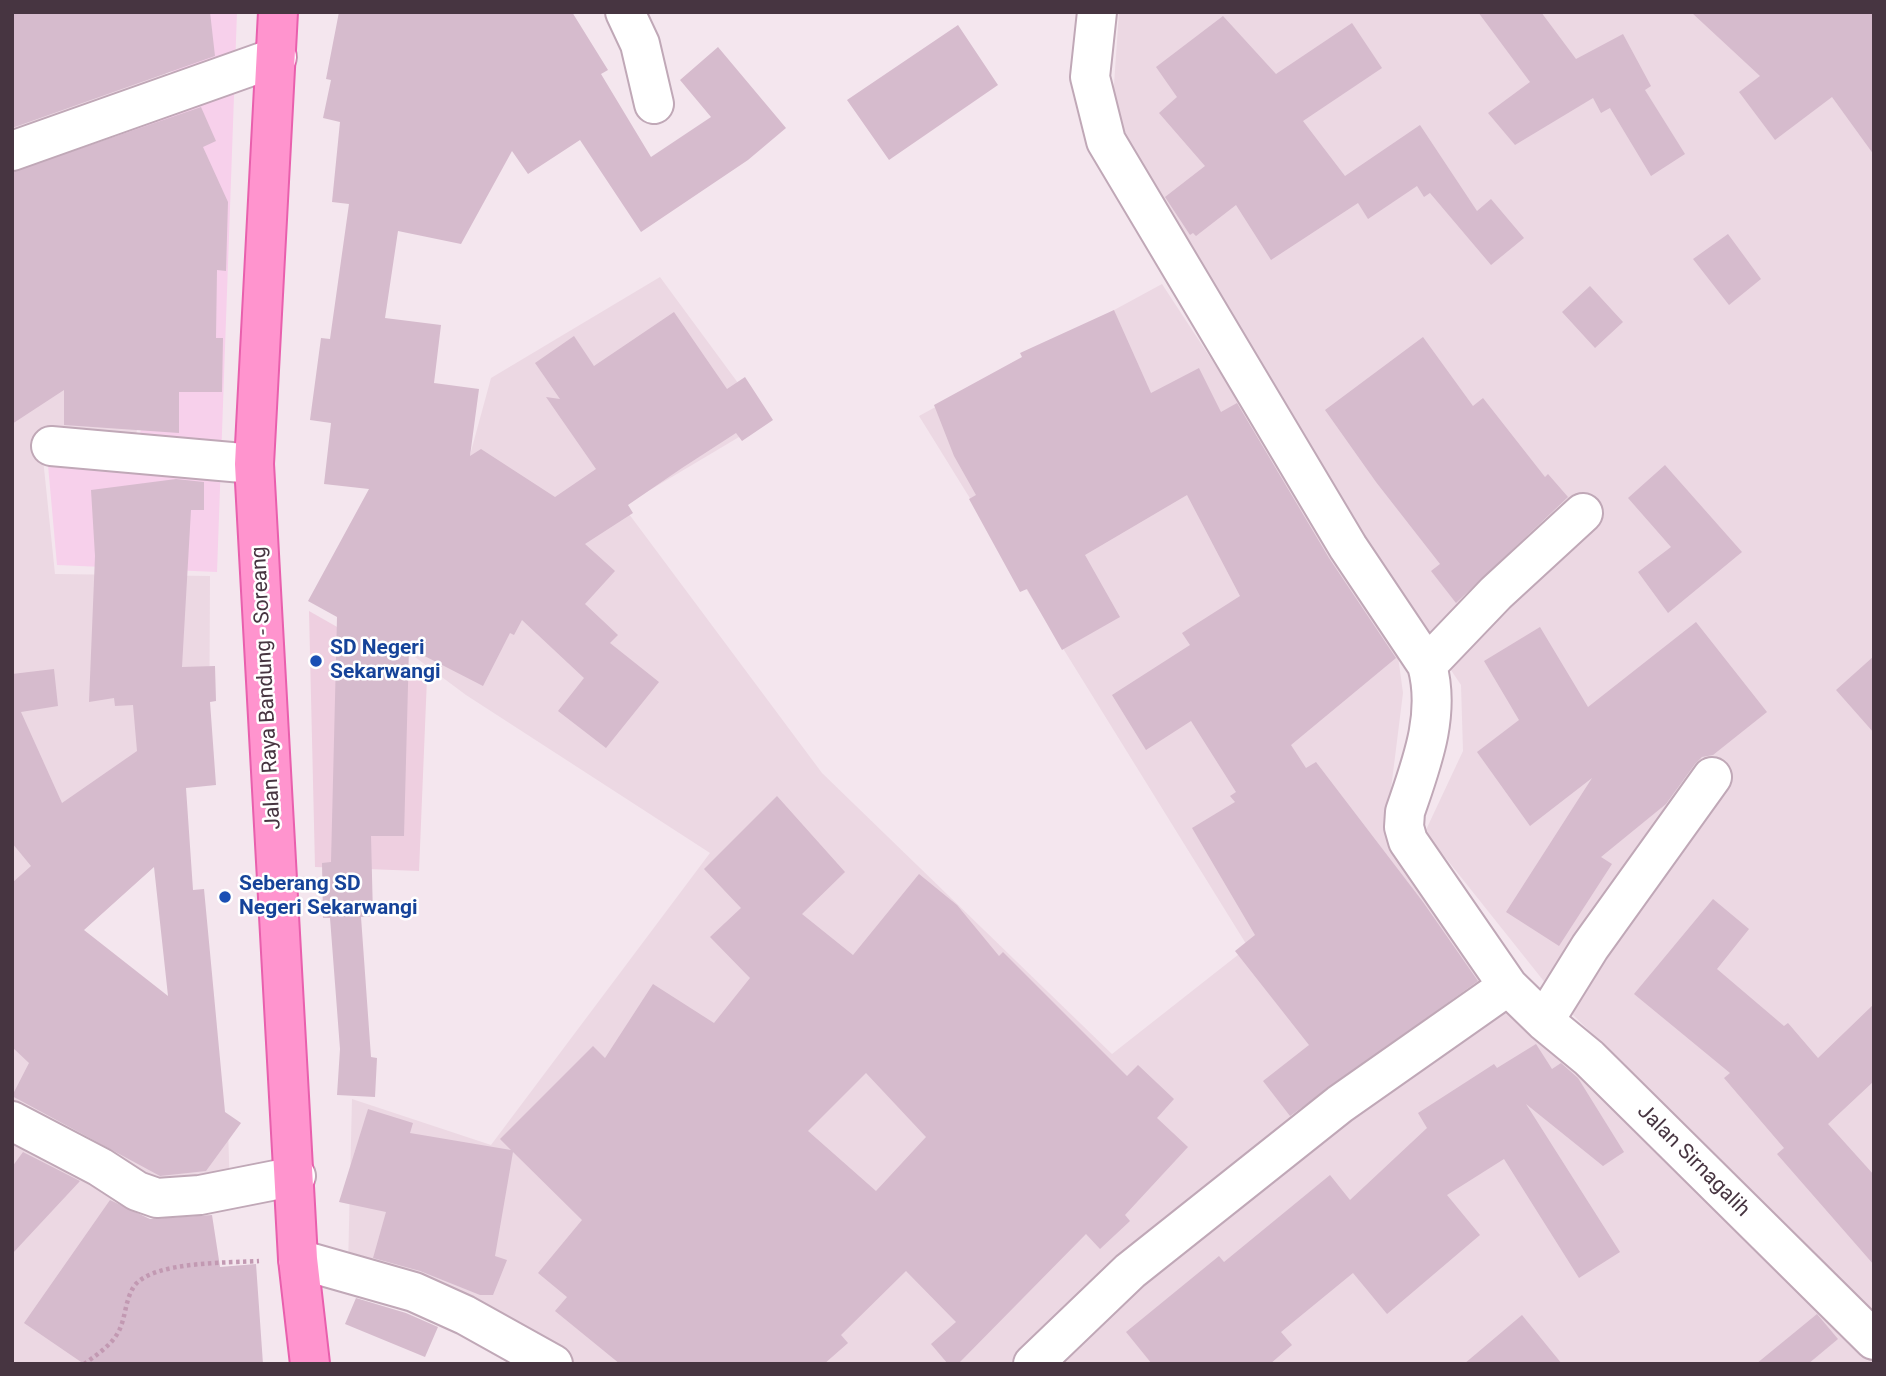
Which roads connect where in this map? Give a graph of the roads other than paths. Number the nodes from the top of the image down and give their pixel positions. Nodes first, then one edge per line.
1 (278, 12) edge
2 (625, 12) edge
3 (1097, 12) edge
4 (277, 57) junction
5 (654, 104) dead end
6 (12, 151) edge
7 (51, 446) dead end
8 (254, 464) junction
9 (1583, 513) dead end
10 (1427, 665) junction
11 (1712, 777) dead end
12 (1508, 986) junction
13 (1544, 1021) junction
14 (12, 1121) edge
15 (296, 1176) junction
16 (298, 1259) junction
17 (1874, 1340) edge
18 (310, 1364) edge
19 (553, 1364) edge
20 (1033, 1364) edge

1 - 4 main road, Jalan Raya Bandung - Soreang
2 - 5 street
3 - 10 street
4 - 6 street
4 - 8 main road, Jalan Raya Bandung - Soreang
7 - 8 street
8 - 15 main road, Jalan Raya Bandung - Soreang
9 - 10 street
10 - 12 street, Jalan Sirnagalih
11 - 13 street
12 - 13 street, Jalan Sirnagalih
12 - 20 street
13 - 17 street, Jalan Sirnagalih
14 - 15 street
15 - 16 main road, Jalan Raya Bandung - Soreang
16 - 18 main road, Jalan Raya Bandung - Soreang
16 - 19 street

